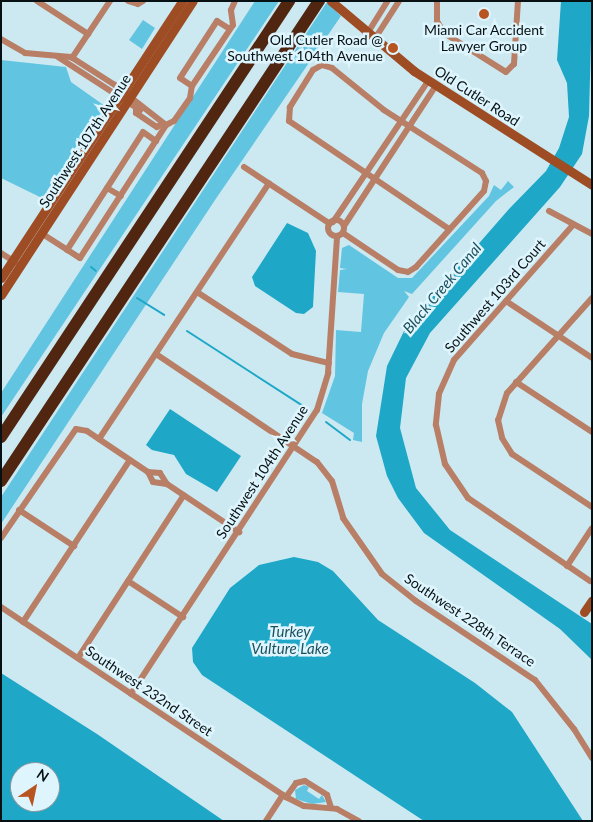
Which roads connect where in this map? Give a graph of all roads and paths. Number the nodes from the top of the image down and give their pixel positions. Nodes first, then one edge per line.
1 (37, 1) edge
2 (110, 1) edge
3 (128, 1) edge
4 (182, 1) edge
5 (193, 1) edge
6 (235, 1) edge
7 (289, 1) edge
8 (319, 1) edge
9 (332, 1) edge
10 (388, 1) edge
11 (399, 1) edge
12 (437, 1) edge
13 (518, 1) edge
14 (140, 2) edge
15 (382, 10) junction
16 (390, 16) junction
17 (230, 29) junction
18 (88, 34) junction
19 (366, 34) junction
20 (1, 39) edge
21 (374, 40) junction
22 (81, 46) junction
23 (57, 56) junction
24 (74, 59) junction
25 (77, 68) junction
26 (90, 70) junction
27 (432, 84) junction
28 (192, 86) junction
29 (125, 96) junction
30 (136, 107) junction
31 (156, 118) junction
32 (401, 121) junction
33 (165, 124) junction
34 (409, 127) junction
35 (156, 140) junction
36 (244, 167) dead end
37 (366, 173) junction
38 (375, 179) junction
39 (268, 183) junction
40 (592, 185) edge
41 (107, 188) junction
42 (121, 196) junction
43 (550, 211) dead end
44 (331, 223) junction
45 (573, 225) junction
46 (449, 229) junction
47 (341, 232) junction
48 (41, 234) junction
49 (592, 234) edge
50 (67, 250) junction
51 (1, 253) edge
52 (16, 263) junction
53 (1, 278) edge
54 (197, 292) junction
55 (1, 295) edge
56 (592, 298) edge
57 (506, 301) junction
58 (558, 336) junction
59 (156, 354) junction
60 (592, 358) edge
61 (329, 363) junction
62 (516, 382) junction
63 (592, 432) edge
64 (1, 437) edge
65 (99, 439) junction
66 (295, 446) junction
67 (130, 460) junction
68 (148, 472) junction
69 (1, 481) edge
70 (167, 484) junction
71 (184, 496) junction
72 (592, 507) edge
73 (20, 510) junction
74 (592, 528) edge
75 (239, 532) junction
76 (1, 538) edge
77 (74, 546) junction
78 (567, 566) junction
79 (128, 581) junction
80 (590, 581) dead end
81 (592, 600) edge
82 (1, 607) edge
83 (584, 612) dead end
84 (183, 617) junction
85 (23, 622) junction
86 (78, 658) junction
87 (131, 694) junction
88 (592, 758) edge
89 (285, 796) junction
90 (331, 808) junction
91 (266, 821) edge
92 (359, 821) edge

1 - 18 street
2 - 18 street
3 - 14 street
4 - 29 street, Southwest 107th Avenue
5 - 29 street, Southwest 107th Avenue
6 - 17 street
7 - 64 highway
8 - 69 highway
9 - 19 street, Old Cutler Road
10 - 15 street
11 - 16 street
12 - 13 street
15 - 16 street
15 - 19 street
16 - 21 street
17 - 28 street
17 - 28 street
18 - 22 street
19 - 21 street, Old Cutler Road
20 - 23 street
21 - 27 street, Old Cutler Road
22 - 24 street
22 - 26 street
23 - 24 street
23 - 25 street
24 - 25 street
24 - 26 street
25 - 29 street
26 - 29 street
27 - 32 street
27 - 34 street, Southwest 104th Avenue
27 - 40 street, Old Cutler Road
28 - 33 street
29 - 30 street
29 - 31 street
29 - 48 street, Southwest 107th Avenue
29 - 52 street, Southwest 107th Avenue
30 - 31 street
30 - 33 street
31 - 33 street
32 - 34 street
32 - 37 street
32 - 37 street
33 - 35 street
34 - 38 street, Southwest 104th Avenue
34 - 46 street
35 - 41 street
35 - 42 street
36 - 39 street
37 - 38 street
37 - 44 street
38 - 46 street
38 - 47 street, Southwest 104th Avenue
39 - 44 street
39 - 54 street
41 - 42 street
41 - 50 street
42 - 50 street
43 - 45 street
44 - 47 street
44 - 47 street
45 - 49 street
45 - 57 street, Southwest 103rd Court
46 - 47 street
47 - 61 street, Southwest 104th Avenue
48 - 50 street
48 - 52 street, Southwest 107th Avenue
51 - 52 street
52 - 53 street, Southwest 107th Avenue
52 - 55 street, Southwest 107th Avenue
54 - 59 street
54 - 61 street
56 - 58 street
57 - 58 street
57 - 78 street, Southwest 103rd Court
58 - 60 street
58 - 62 street
59 - 65 street
59 - 66 street, Southwest 228th Terrace
61 - 66 street, Southwest 104th Avenue
62 - 63 street
62 - 72 street
65 - 67 street
65 - 73 street
66 - 75 street, Southwest 104th Avenue
66 - 88 street, Southwest 228th Terrace
67 - 68 street
67 - 77 street
68 - 70 street
68 - 70 street
70 - 71 street
71 - 75 street
71 - 79 street
73 - 76 street
73 - 77 street
74 - 78 street
75 - 84 street, Southwest 104th Avenue
77 - 85 street
78 - 80 street, Southwest 103rd Court
79 - 84 street
79 - 86 street
81 - 83 street
82 - 85 street, Southwest 232nd Street
84 - 87 street, Southwest 104th Avenue
85 - 86 street, Southwest 232nd Street
86 - 87 street, Southwest 232nd Street
87 - 89 street, Southwest 232nd Street
89 - 90 street, Southwest 232nd Street
89 - 90 street
89 - 91 street
90 - 92 street

